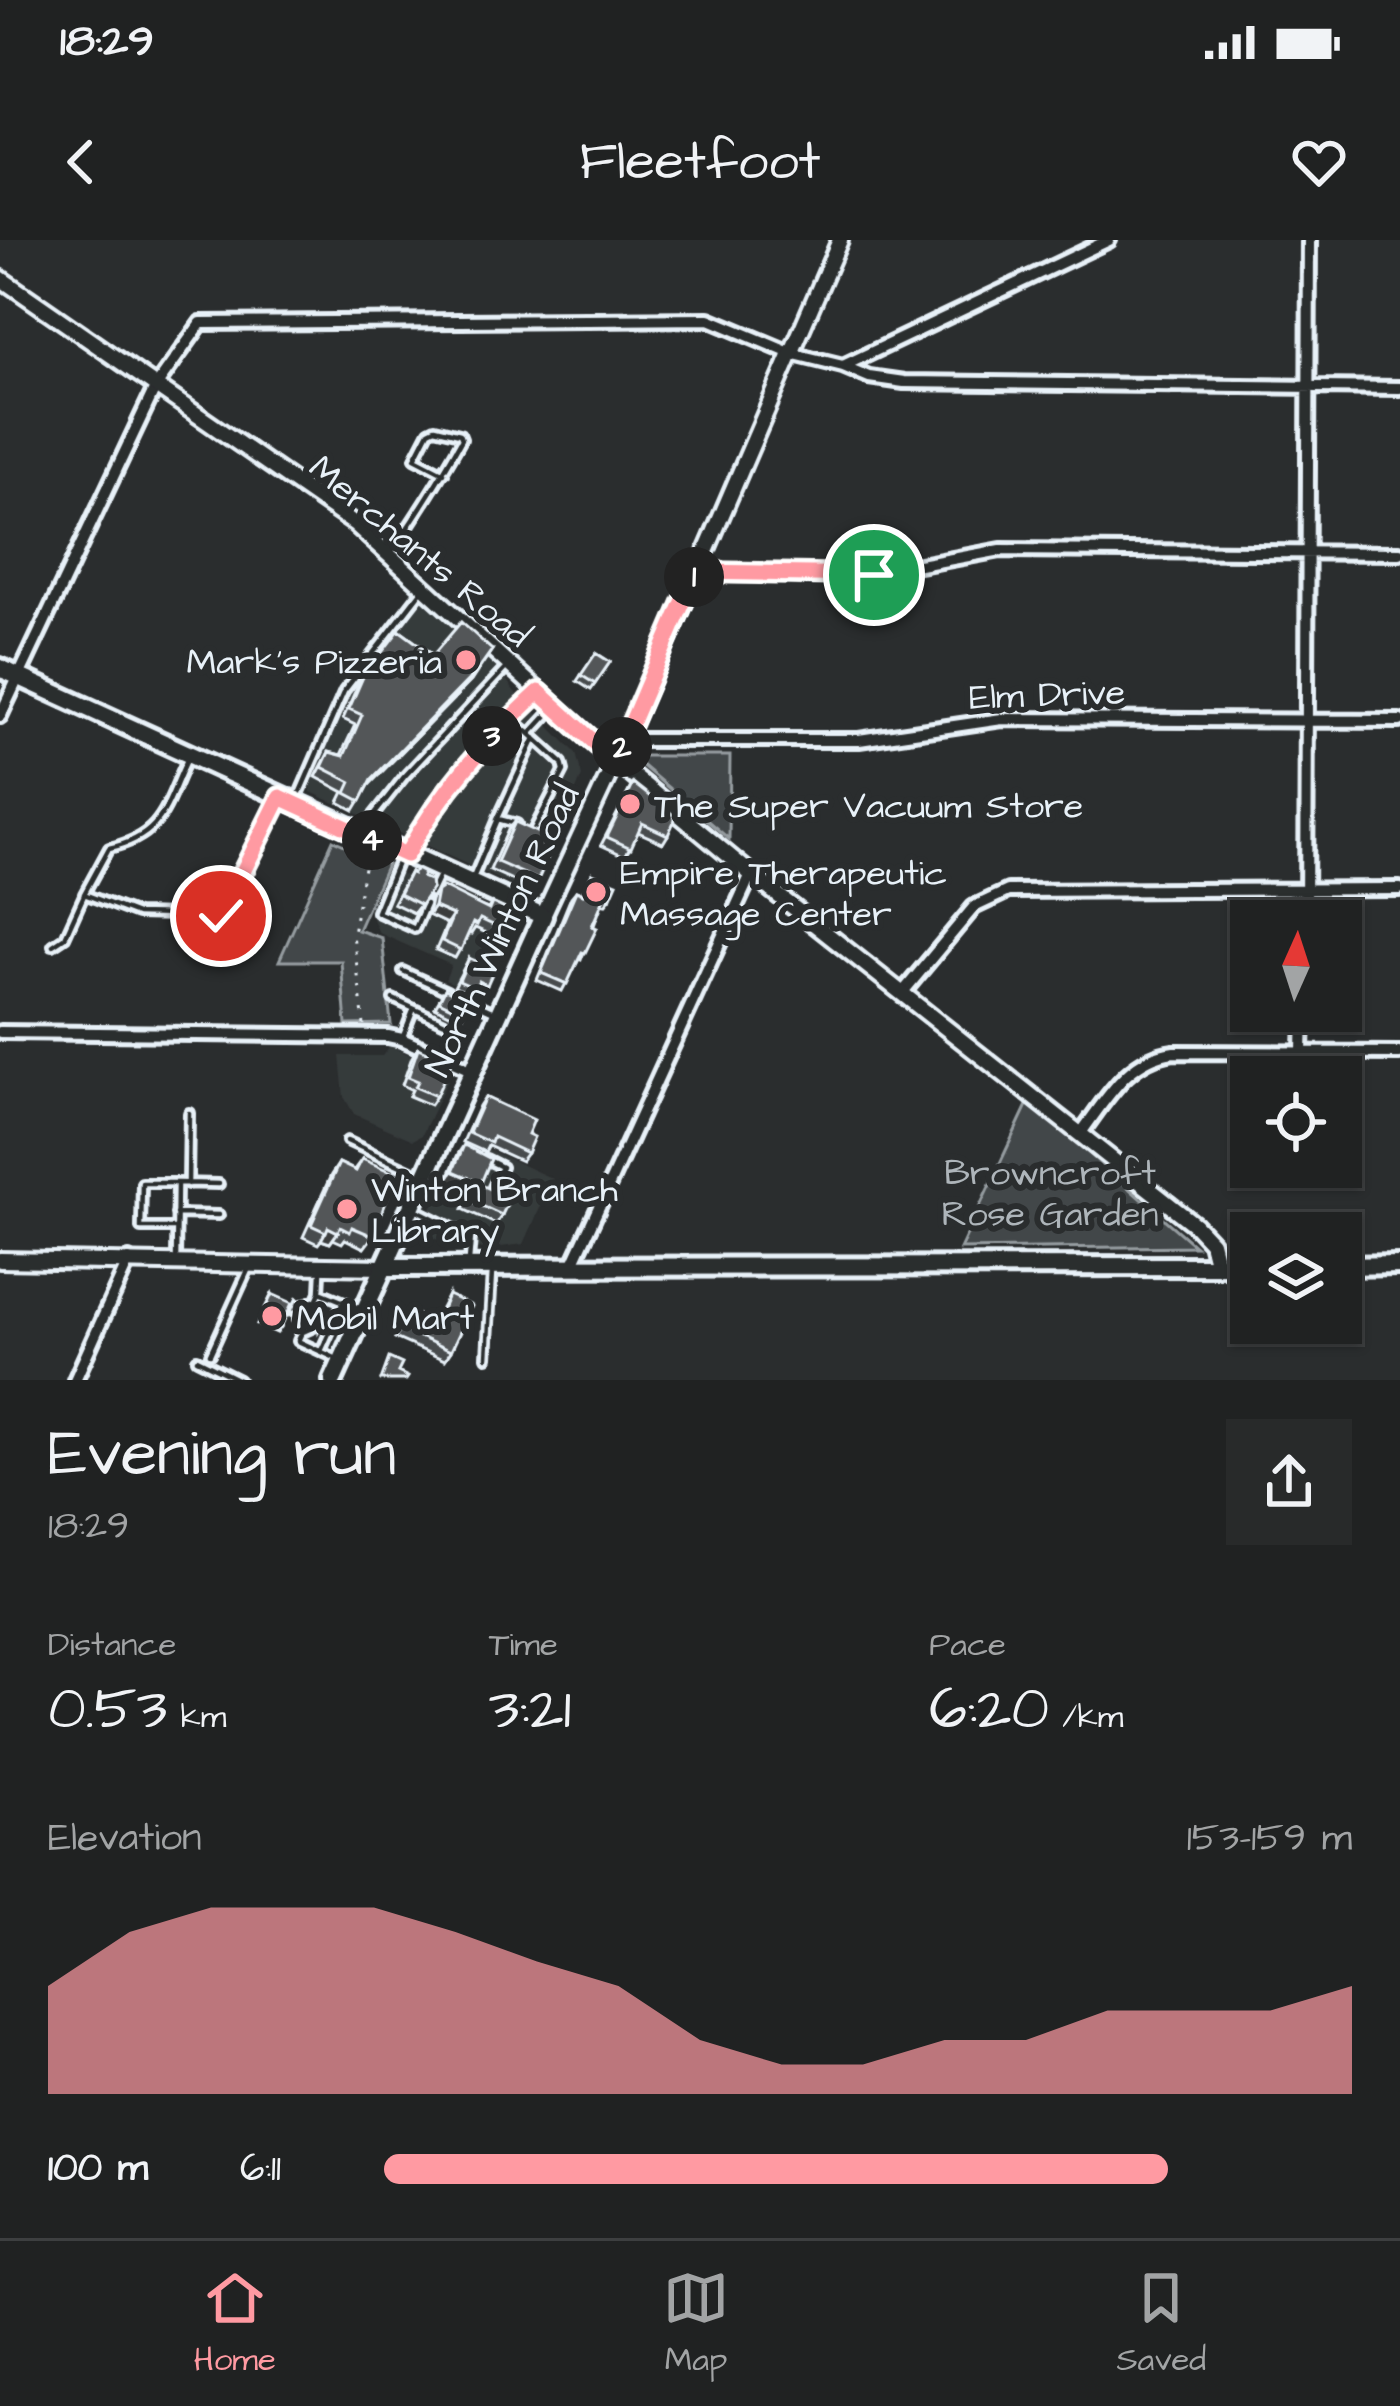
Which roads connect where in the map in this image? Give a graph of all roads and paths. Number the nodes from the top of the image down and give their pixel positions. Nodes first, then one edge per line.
1 (840, 240) edge
2 (1109, 240) edge
3 (1310, 240) edge
4 (0, 278) edge
5 (790, 353) junction
6 (843, 366) junction
7 (156, 386) junction
8 (1309, 388) junction
9 (1400, 388) edge
10 (443, 473) junction
11 (1307, 553) junction
12 (1400, 553) edge
13 (389, 555) junction
14 (696, 572) junction
15 (424, 587) junction
16 (509, 664) junction
17 (0, 668) edge
18 (19, 676) junction
19 (539, 692) junction
20 (555, 706) junction
21 (0, 716) edge
22 (511, 718) junction
23 (1306, 721) junction
24 (1400, 721) edge
25 (532, 736) junction
26 (625, 740) junction
27 (189, 754) junction
28 (615, 761) junction
29 (288, 801) junction
30 (497, 820) junction
31 (358, 834) junction
32 (404, 854) junction
33 (366, 855) dead end
34 (441, 871) junction
35 (751, 874) junction
36 (471, 884) junction
37 (1307, 889) junction
38 (1400, 889) edge
39 (431, 893) edge
40 (84, 894) junction
41 (1307, 900) edge
42 (426, 904) edge
43 (543, 916) junction
44 (53, 945) dead end
45 (403, 971) dead end
46 (903, 992) junction
47 (393, 999) dead end
48 (414, 1009) junction
49 (500, 1014) junction
50 (365, 1028) dead end
51 (458, 1029) dead end
52 (0, 1032) edge
53 (1302, 1032) edge
54 (403, 1039) junction
55 (1302, 1052) junction
56 (1400, 1053) edge
57 (473, 1071) junction
58 (189, 1113) dead end
59 (1081, 1133) junction
60 (347, 1141) dead end
61 (472, 1153) edge
62 (425, 1177) junction
63 (177, 1183) junction
64 (188, 1184) junction
65 (219, 1184) dead end
66 (493, 1187) edge
67 (412, 1208) junction
68 (176, 1214) junction
69 (219, 1215) dead end
70 (176, 1228) junction
71 (0, 1260) edge
72 (130, 1260) junction
73 (176, 1261) junction
74 (252, 1263) junction
75 (1400, 1265) edge
76 (322, 1266) junction
77 (1217, 1266) junction
78 (1230, 1266) edge
79 (1362, 1266) edge
80 (469, 1267) junction
81 (384, 1268) junction
82 (492, 1268) junction
83 (571, 1268) junction
84 (318, 1296) junction
85 (343, 1302) junction
86 (305, 1304) edge
87 (313, 1308) edge
88 (365, 1310) junction
89 (321, 1311) edge
90 (298, 1319) edge
91 (306, 1323) dead end
92 (314, 1327) dead end
93 (302, 1332) junction
94 (320, 1351) junction
95 (210, 1354) dead end
96 (487, 1358) dead end
97 (197, 1359) dead end
98 (342, 1360) junction
99 (74, 1380) edge
100 (239, 1380) edge
101 (333, 1380) edge

1 - 5 street, North Winton Road
2 - 6 street
3 - 8 street
4 - 7 street, Merchants Road
5 - 6 street
5 - 7 street
5 - 14 street, North Winton Road
6 - 8 street
7 - 13 street, Merchants Road
7 - 18 street
8 - 9 street
8 - 11 street
10 - 10 lane
10 - 13 lane
11 - 12 street
11 - 14 street
11 - 23 street
13 - 15 street, Merchants Road
14 - 26 street, North Winton Road
15 - 16 street, Merchants Road
15 - 29 lane
16 - 19 street, Merchants Road
16 - 31 lane
17 - 18 main road
18 - 21 street
18 - 27 main road
19 - 20 street, Merchants Road
19 - 22 lane
20 - 25 lane
20 - 28 street, Merchants Road
22 - 25 lane
22 - 32 lane
23 - 24 street, Elm Drive
23 - 26 street, Elm Drive
23 - 37 street
25 - 30 lane
25 - 30 lane
26 - 28 street, North Winton Road
27 - 29 main road
27 - 40 lane
28 - 35 street, Merchants Road
28 - 43 street, North Winton Road
29 - 31 main road
29 - 40 lane
30 - 36 lane
31 - 32 main road
32 - 34 main road
32 - 42 lane
33 - 50 path
34 - 36 main road
34 - 39 lane
35 - 46 street, Merchants Road
35 - 83 street
36 - 43 main road
37 - 38 street
37 - 41 street
37 - 46 street
40 - 44 lane
43 - 49 main road, North Winton Road
45 - 49 lane
46 - 59 street, Merchants Road
47 - 48 lane
48 - 51 lane
48 - 54 lane
49 - 57 main road, North Winton Road
52 - 54 street
53 - 55 street
54 - 57 street
55 - 56 street
55 - 59 street
57 - 62 main road, North Winton Road
58 - 64 lane
59 - 77 street, Merchants Road
60 - 62 lane
61 - 66 lane
62 - 67 main road, North Winton Road
63 - 64 lane
63 - 68 lane
63 - 70 lane
64 - 65 lane
67 - 80 lane
67 - 81 main road, North Winton Road
68 - 69 lane
68 - 70 lane
70 - 73 lane
71 - 72 street
72 - 73 street
72 - 99 street
73 - 74 street
74 - 76 street
74 - 95 lane
75 - 79 main road
76 - 81 street
76 - 84 lane
77 - 78 main road
77 - 83 main road
80 - 81 main road
80 - 82 main road
81 - 88 main road, North Winton Road
82 - 83 main road
82 - 96 lane
84 - 85 lane
84 - 86 lane
84 - 87 lane
84 - 89 lane
85 - 88 lane
85 - 94 lane
88 - 98 main road, North Winton Road
90 - 93 lane
91 - 93 lane
92 - 93 lane
93 - 94 lane
94 - 98 lane
97 - 100 lane
98 - 101 main road, North Winton Road

